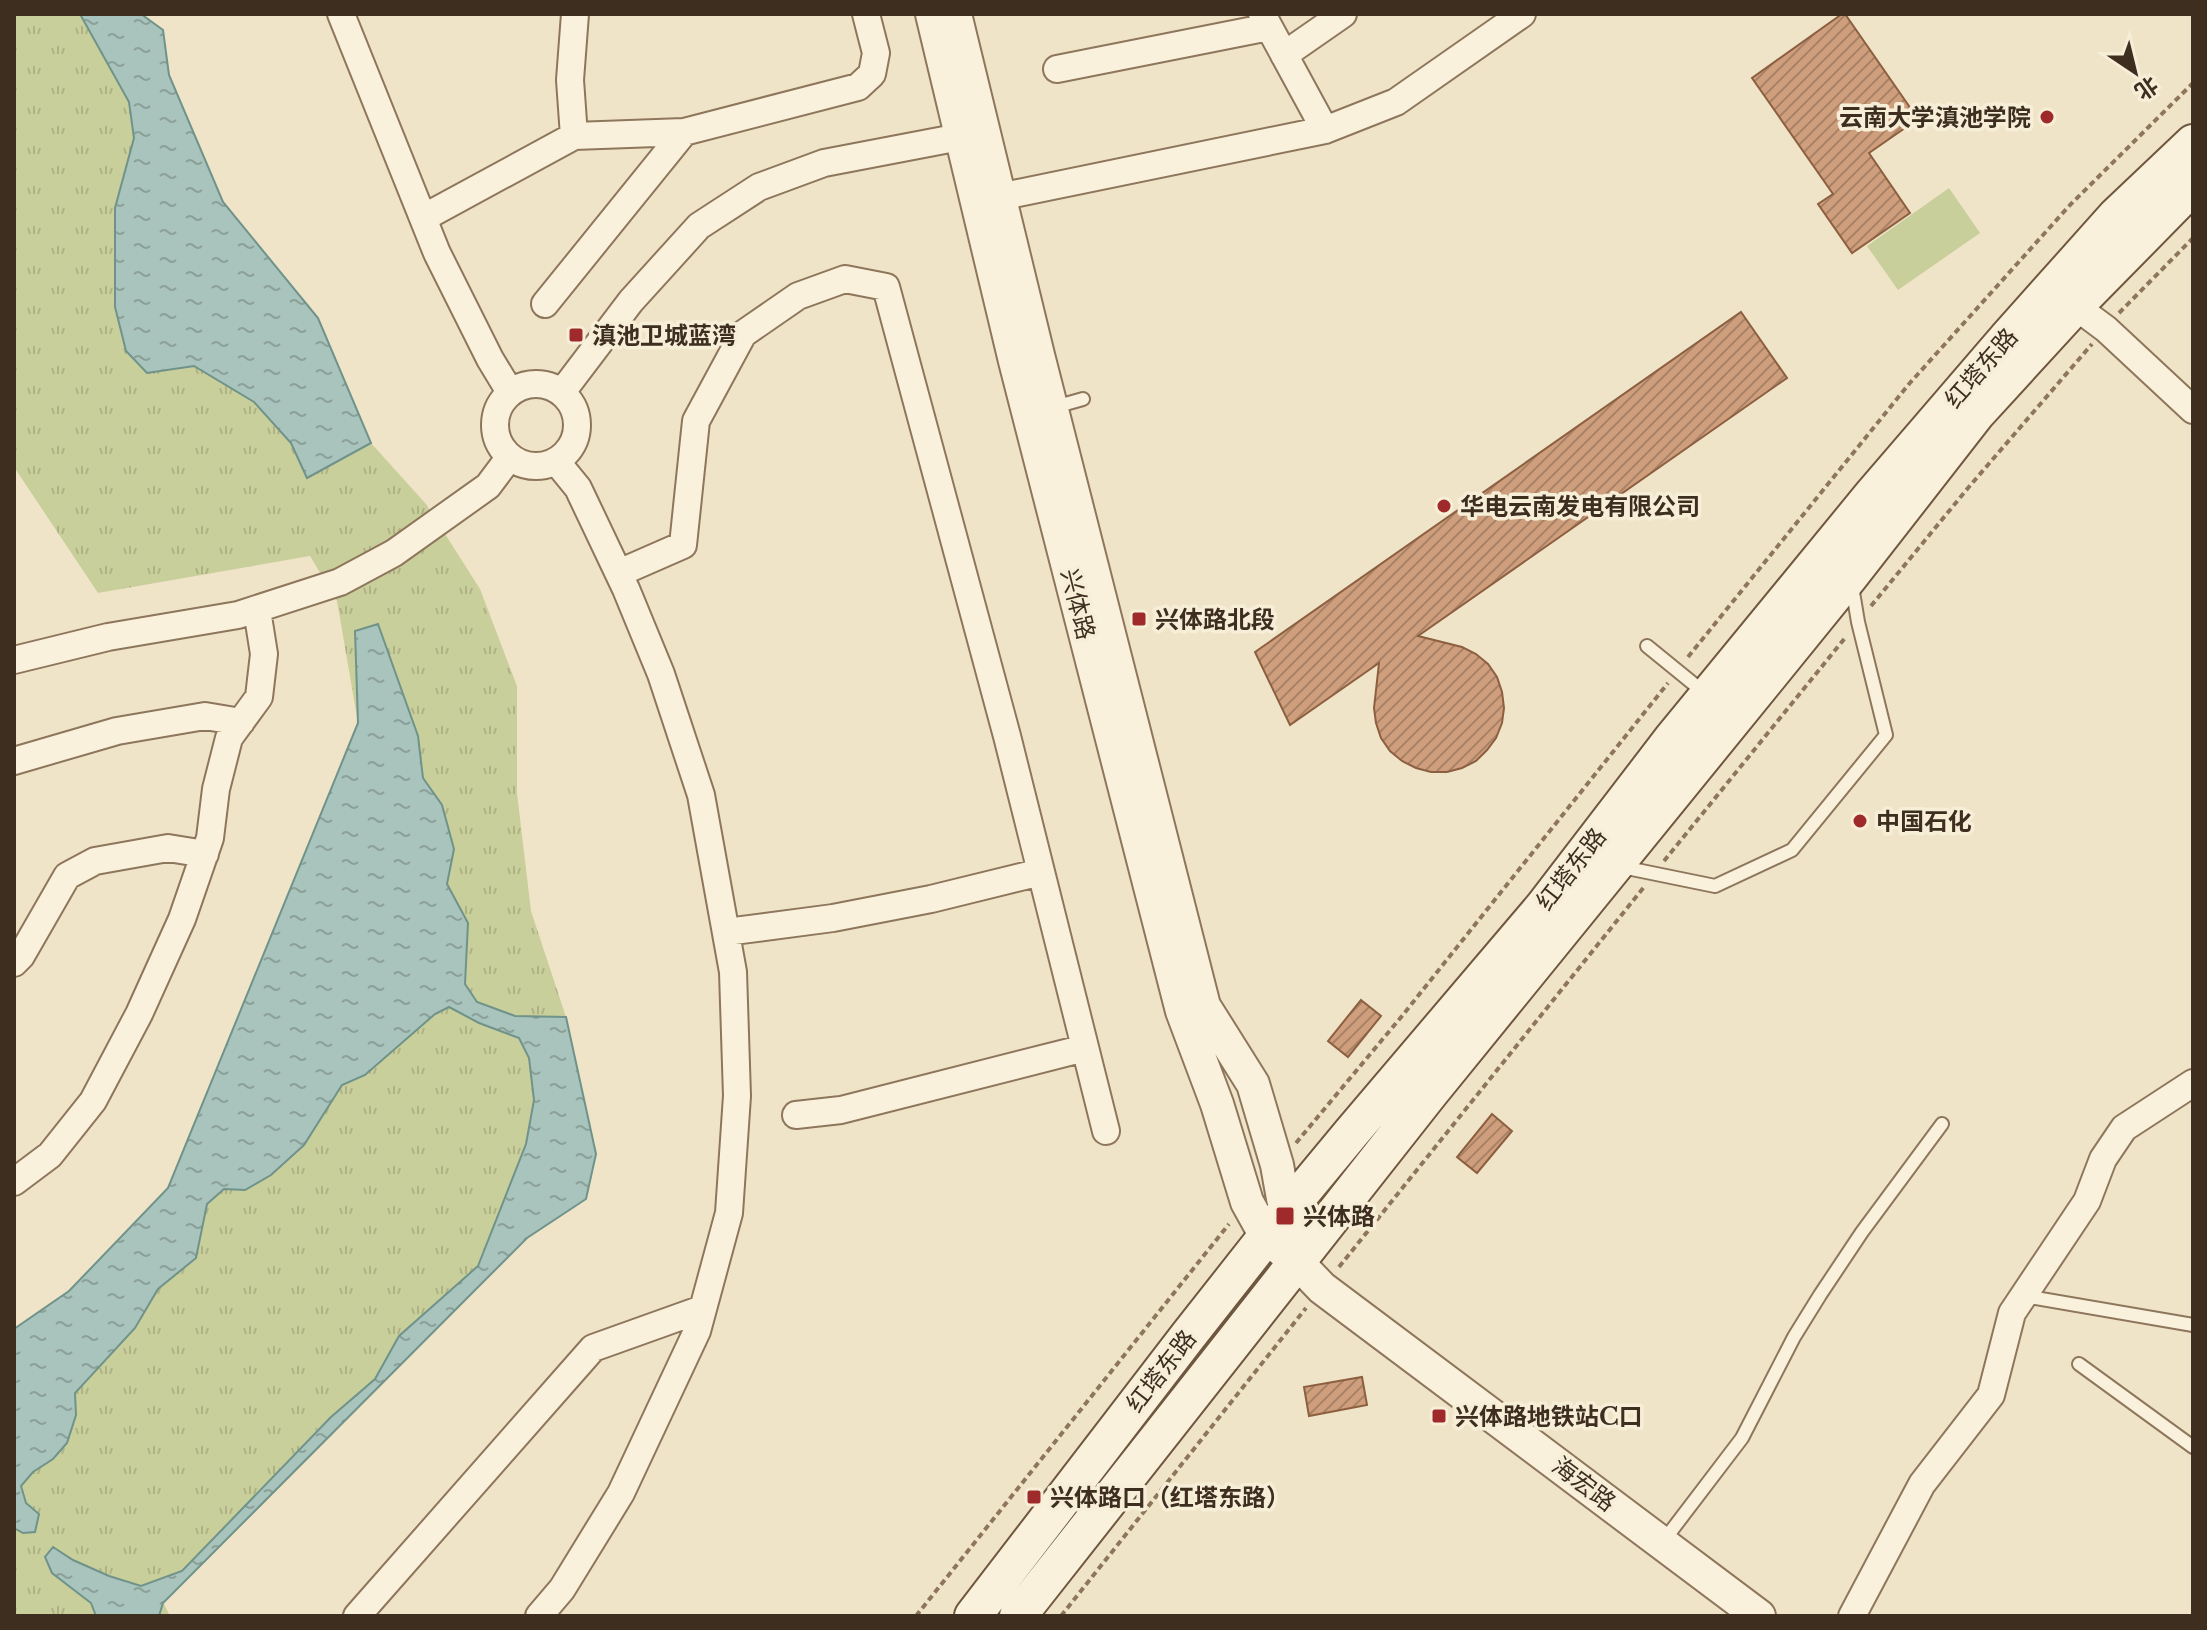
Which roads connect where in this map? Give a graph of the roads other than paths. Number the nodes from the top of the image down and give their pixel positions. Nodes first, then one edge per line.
1 (341, 14) edge
2 (575, 14) edge
3 (866, 14) edge
4 (932, 14) edge
5 (955, 14) edge
6 (1343, 14) edge
7 (1522, 14) edge
8 (1266, 21) edge
9 (1284, 55) junction
10 (1057, 69) dead end
11 (1325, 130) junction
12 (684, 132) junction
13 (973, 135) junction
14 (574, 136) junction
15 (2193, 143) edge
16 (2193, 186) edge
17 (999, 197) junction
18 (423, 218) junction
19 (545, 304) dead end
20 (2075, 306) junction
21 (510, 392) junction
22 (562, 392) junction
23 (1083, 399) dead end
24 (2193, 410) edge
25 (1040, 411) junction
26 (509, 458) junction
27 (556, 461) junction
28 (619, 573) junction
29 (1850, 576) junction
30 (257, 610) junction
31 (1647, 646) dead end
32 (14, 660) edge
33 (1708, 696) junction
34 (241, 722) junction
35 (14, 761) edge
36 (205, 854) junction
37 (1615, 865) junction
38 (1041, 872) junction
39 (726, 932) junction
40 (14, 963) edge
41 (1085, 1048) junction
42 (2193, 1083) edge
43 (796, 1115) dead end
44 (1942, 1124) dead end
45 (1106, 1131) dead end
46 (14, 1182) edge
47 (1276, 1226) junction
48 (1297, 1262) junction
49 (2024, 1296) junction
50 (702, 1309) junction
51 (2193, 1325) edge
52 (2079, 1364) dead end
53 (2193, 1447) edge
54 (1662, 1543) junction
55 (357, 1616) edge
56 (539, 1616) edge
57 (973, 1616) edge
58 (1018, 1616) edge
59 (1759, 1616) edge
60 (1852, 1616) edge

1 - 18 street
2 - 14 street
3 - 12 street
4 - 13 street, 兴体路
5 - 13 street, 兴体路
6 - 9 street
7 - 11 street
8 - 9 street
8 - 10 street
9 - 11 street
11 - 17 street
12 - 14 street
12 - 19 street
13 - 17 street, 兴体路
13 - 22 street
13 - 25 street, 兴体路
14 - 18 street
15 - 33 main road, 红塔东路
16 - 20 main road, 红塔东路
17 - 25 street, 兴体路
18 - 21 street
20 - 24 street
20 - 29 main road, 红塔东路
21 - 22 street
21 - 26 street
22 - 27 street
23 - 25 lane
25 - 47 street, 兴体路
25 - 47 street, 兴体路
26 - 27 street
26 - 30 street
27 - 28 street
28 - 38 street
28 - 39 street
29 - 37 main road, 红塔东路
29 - 37 lane
30 - 32 street
30 - 34 street
31 - 33 lane
33 - 47 main road, 红塔东路
34 - 35 street
34 - 36 street
36 - 40 street
36 - 46 street
37 - 48 main road, 红塔东路
38 - 39 street
38 - 41 street
39 - 50 street
41 - 43 street
41 - 45 street
42 - 49 street
44 - 54 lane
47 - 48 street, 兴体路
47 - 57 main road, 红塔东路
48 - 54 street, 海宏路
48 - 58 main road, 红塔东路
49 - 51 lane
49 - 60 street
50 - 55 street
50 - 56 street
52 - 53 lane
54 - 59 street, 海宏路

